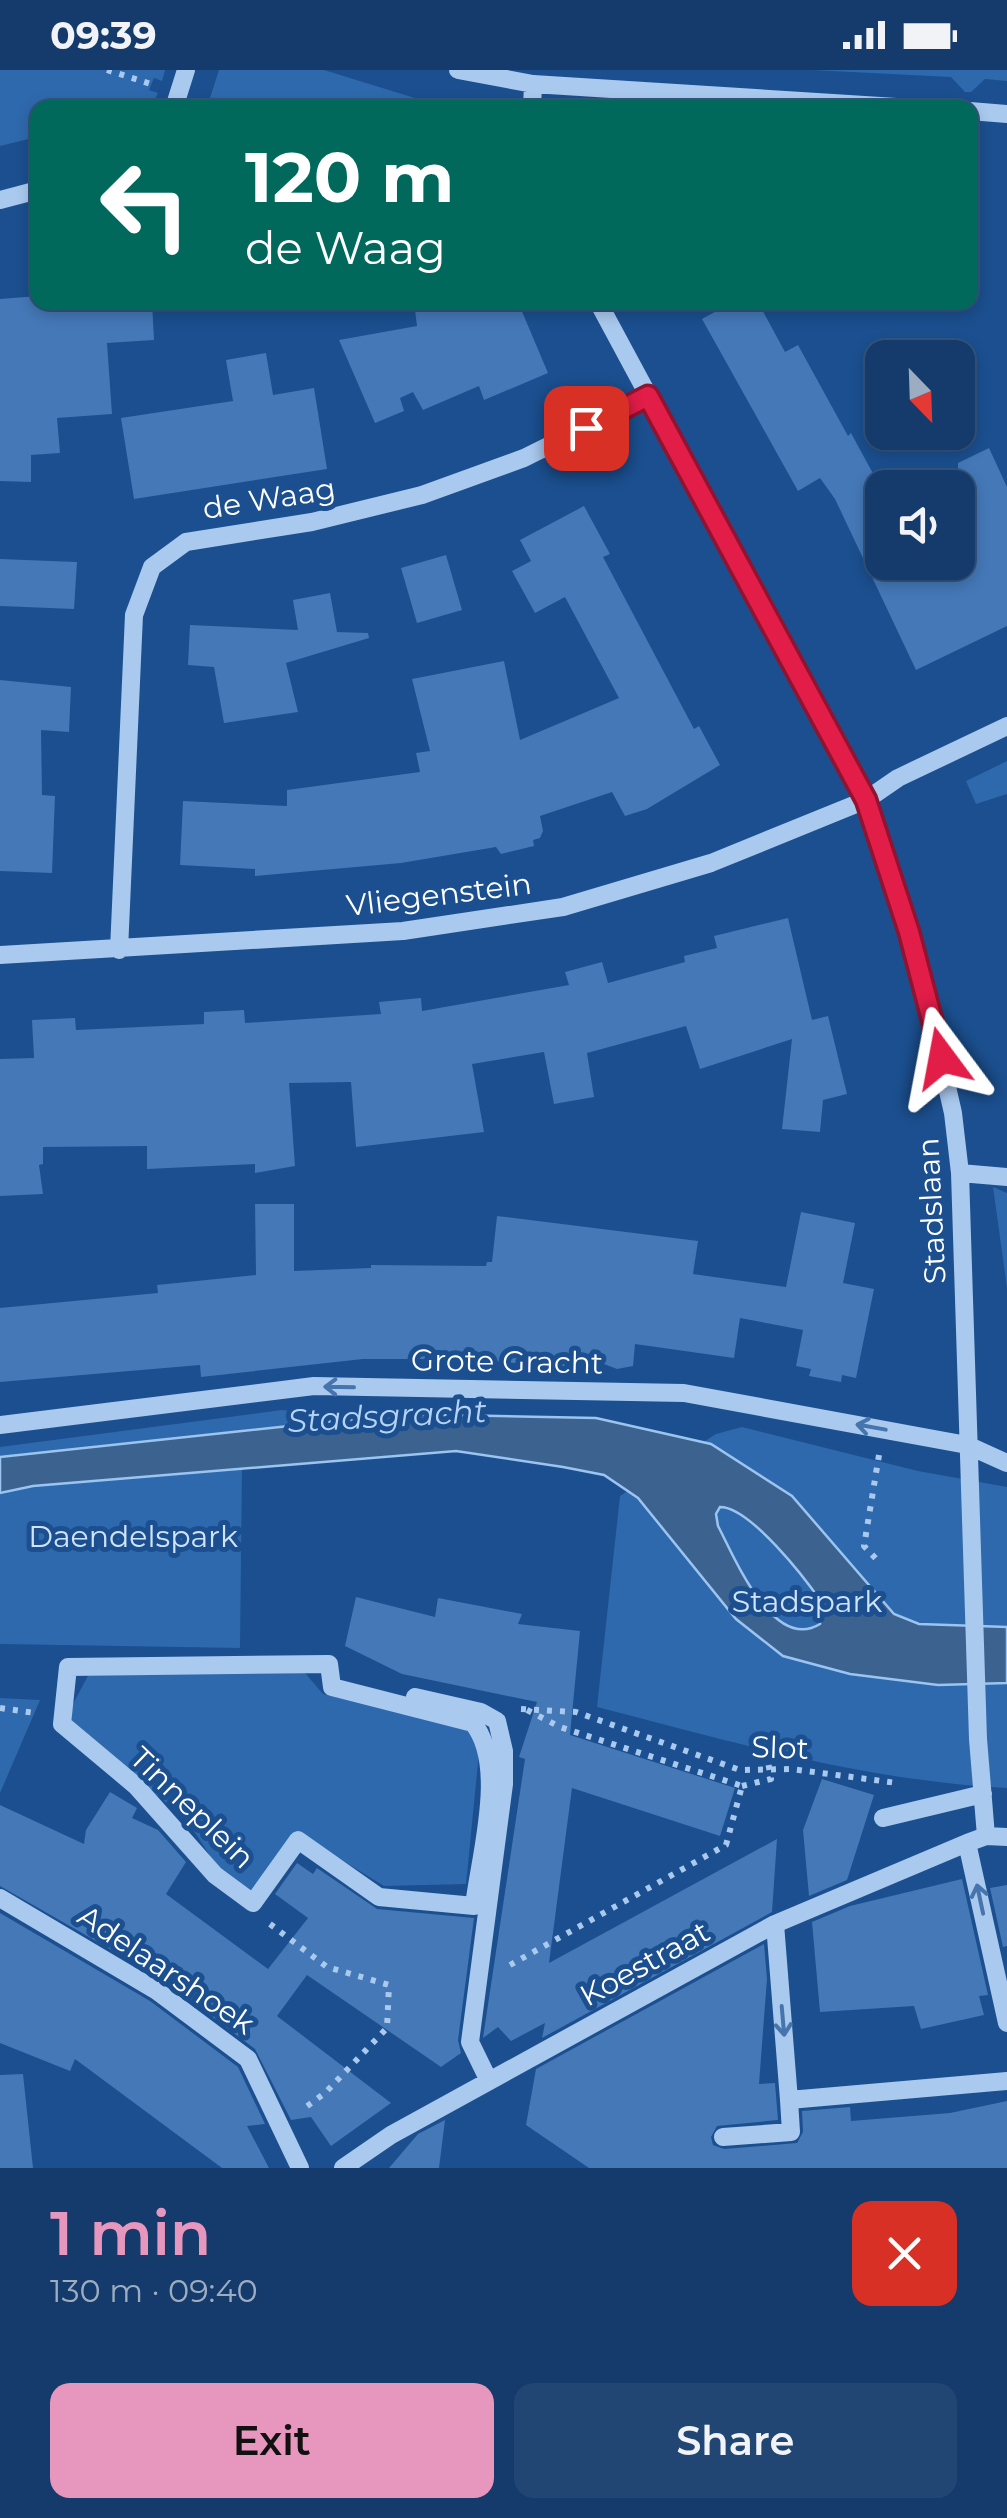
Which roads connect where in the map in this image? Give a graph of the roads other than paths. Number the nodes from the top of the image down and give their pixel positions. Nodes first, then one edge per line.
1 (186, 70) edge
2 (458, 70) edge
3 (482, 73) edge
4 (533, 84) junction
5 (176, 100) edge
6 (532, 100) edge
7 (786, 100) edge
8 (978, 112) edge
9 (1007, 114) edge
10 (30, 192) edge
11 (0, 200) edge
12 (602, 310) edge
13 (648, 396) junction
14 (1007, 726) edge
15 (866, 800) junction
16 (119, 950) junction
17 (0, 956) edge
18 (960, 1173) junction
19 (1007, 1177) edge
20 (0, 1425) edge
21 (967, 1445) junction
22 (1007, 1463) edge
23 (332, 1678) junction
24 (983, 1794) junction
25 (883, 1818) dead end
26 (986, 1836) junction
27 (1007, 1837) edge
28 (967, 1843) junction
29 (0, 1898) edge
30 (775, 1924) junction
31 (1007, 2023) edge
32 (490, 2081) junction
33 (1007, 2082) edge
34 (789, 2100) junction
35 (723, 2137) dead end
36 (300, 2168) edge
37 (344, 2168) edge

1 - 5 street
2 - 3 street
3 - 4 street
4 - 6 street
4 - 7 street
8 - 9 street
10 - 11 street
12 - 13 street, Stadslaan
13 - 15 street, Stadslaan
13 - 16 street, de Waag
14 - 15 street, Vliegenstein
15 - 16 street, Vliegenstein
15 - 18 street, Stadslaan
16 - 17 street, Vliegenstein
18 - 19 street
18 - 21 street, Stadslaan
21 -> 20 street, Grote Gracht
21 - 22 street, Grote Gracht
21 - 24 street, Stadslaan
23 - 23 street, Tinneplein
23 - 32 street, Tinneplein
24 - 25 street
24 - 26 street, Stadslaan
26 - 27 street
26 - 28 street, Koestraat
28 - 30 street, Koestraat
31 -> 28 street
29 - 36 street, Adelaarshoek
30 - 32 street, Koestraat
30 -> 34 street
32 - 37 street, Koestraat
33 - 34 street
34 - 35 street

